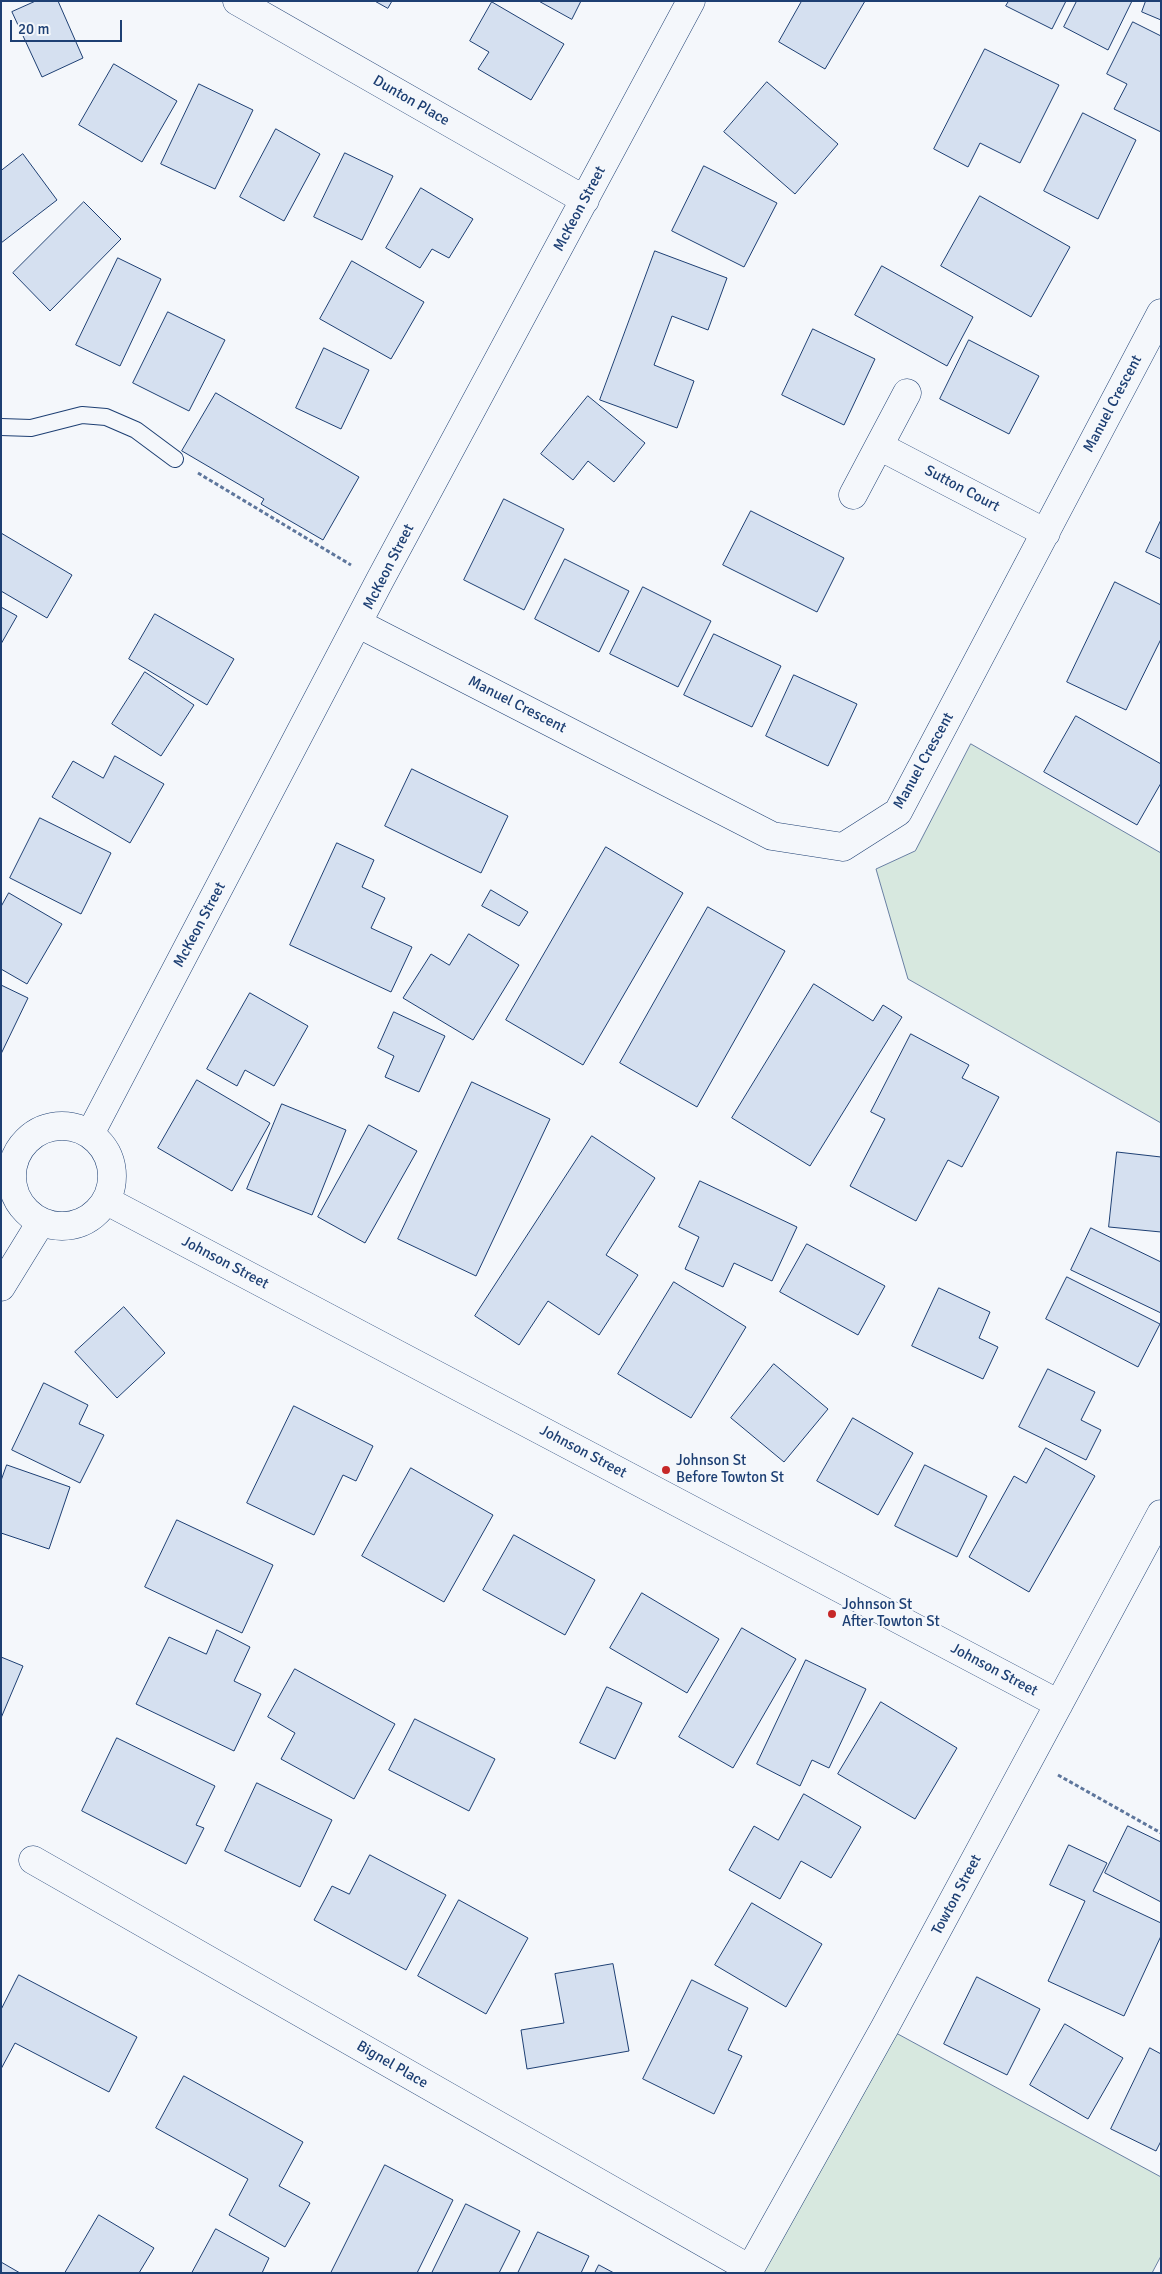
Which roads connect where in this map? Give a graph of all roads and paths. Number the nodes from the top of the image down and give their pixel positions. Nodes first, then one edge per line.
1 (237, 1) edge
2 (691, 1) edge
3 (585, 200) junction
4 (1161, 313) edge
5 (907, 393) dead end
6 (1, 427) edge
7 (879, 446) junction
8 (175, 459) joint
9 (853, 495) dead end
10 (1046, 533) junction
11 (380, 580) junction
12 (359, 624) junction
13 (90, 1134) junction
14 (10, 1145) edge
15 (107, 1201) junction
16 (42, 1222) junction
17 (1, 1287) edge
18 (1161, 1514) edge
19 (1060, 1704) junction
20 (1051, 1770) dead end
21 (1161, 1833) edge
22 (33, 1860) dead end
23 (750, 2271) edge

1 - 3 street, Dunton Place
2 - 3 street, McKeon Street
3 - 11 street, McKeon Street
4 - 10 street, Manuel Crescent
5 - 7 street
6 - 8 lane
7 - 9 street
7 - 10 street, Sutton Court
8 - 11 path
10 - 12 street, Manuel Crescent
11 - 12 street, McKeon Street
12 - 13 street, McKeon Street
13 - 14 street
13 - 15 street
14 - 16 street
15 - 16 street
15 - 19 street, Johnson Street
16 - 17 street
18 - 19 street, Towton Street
19 - 23 street, Towton Street
20 - 21 path
22 - 23 street, Bignel Place

